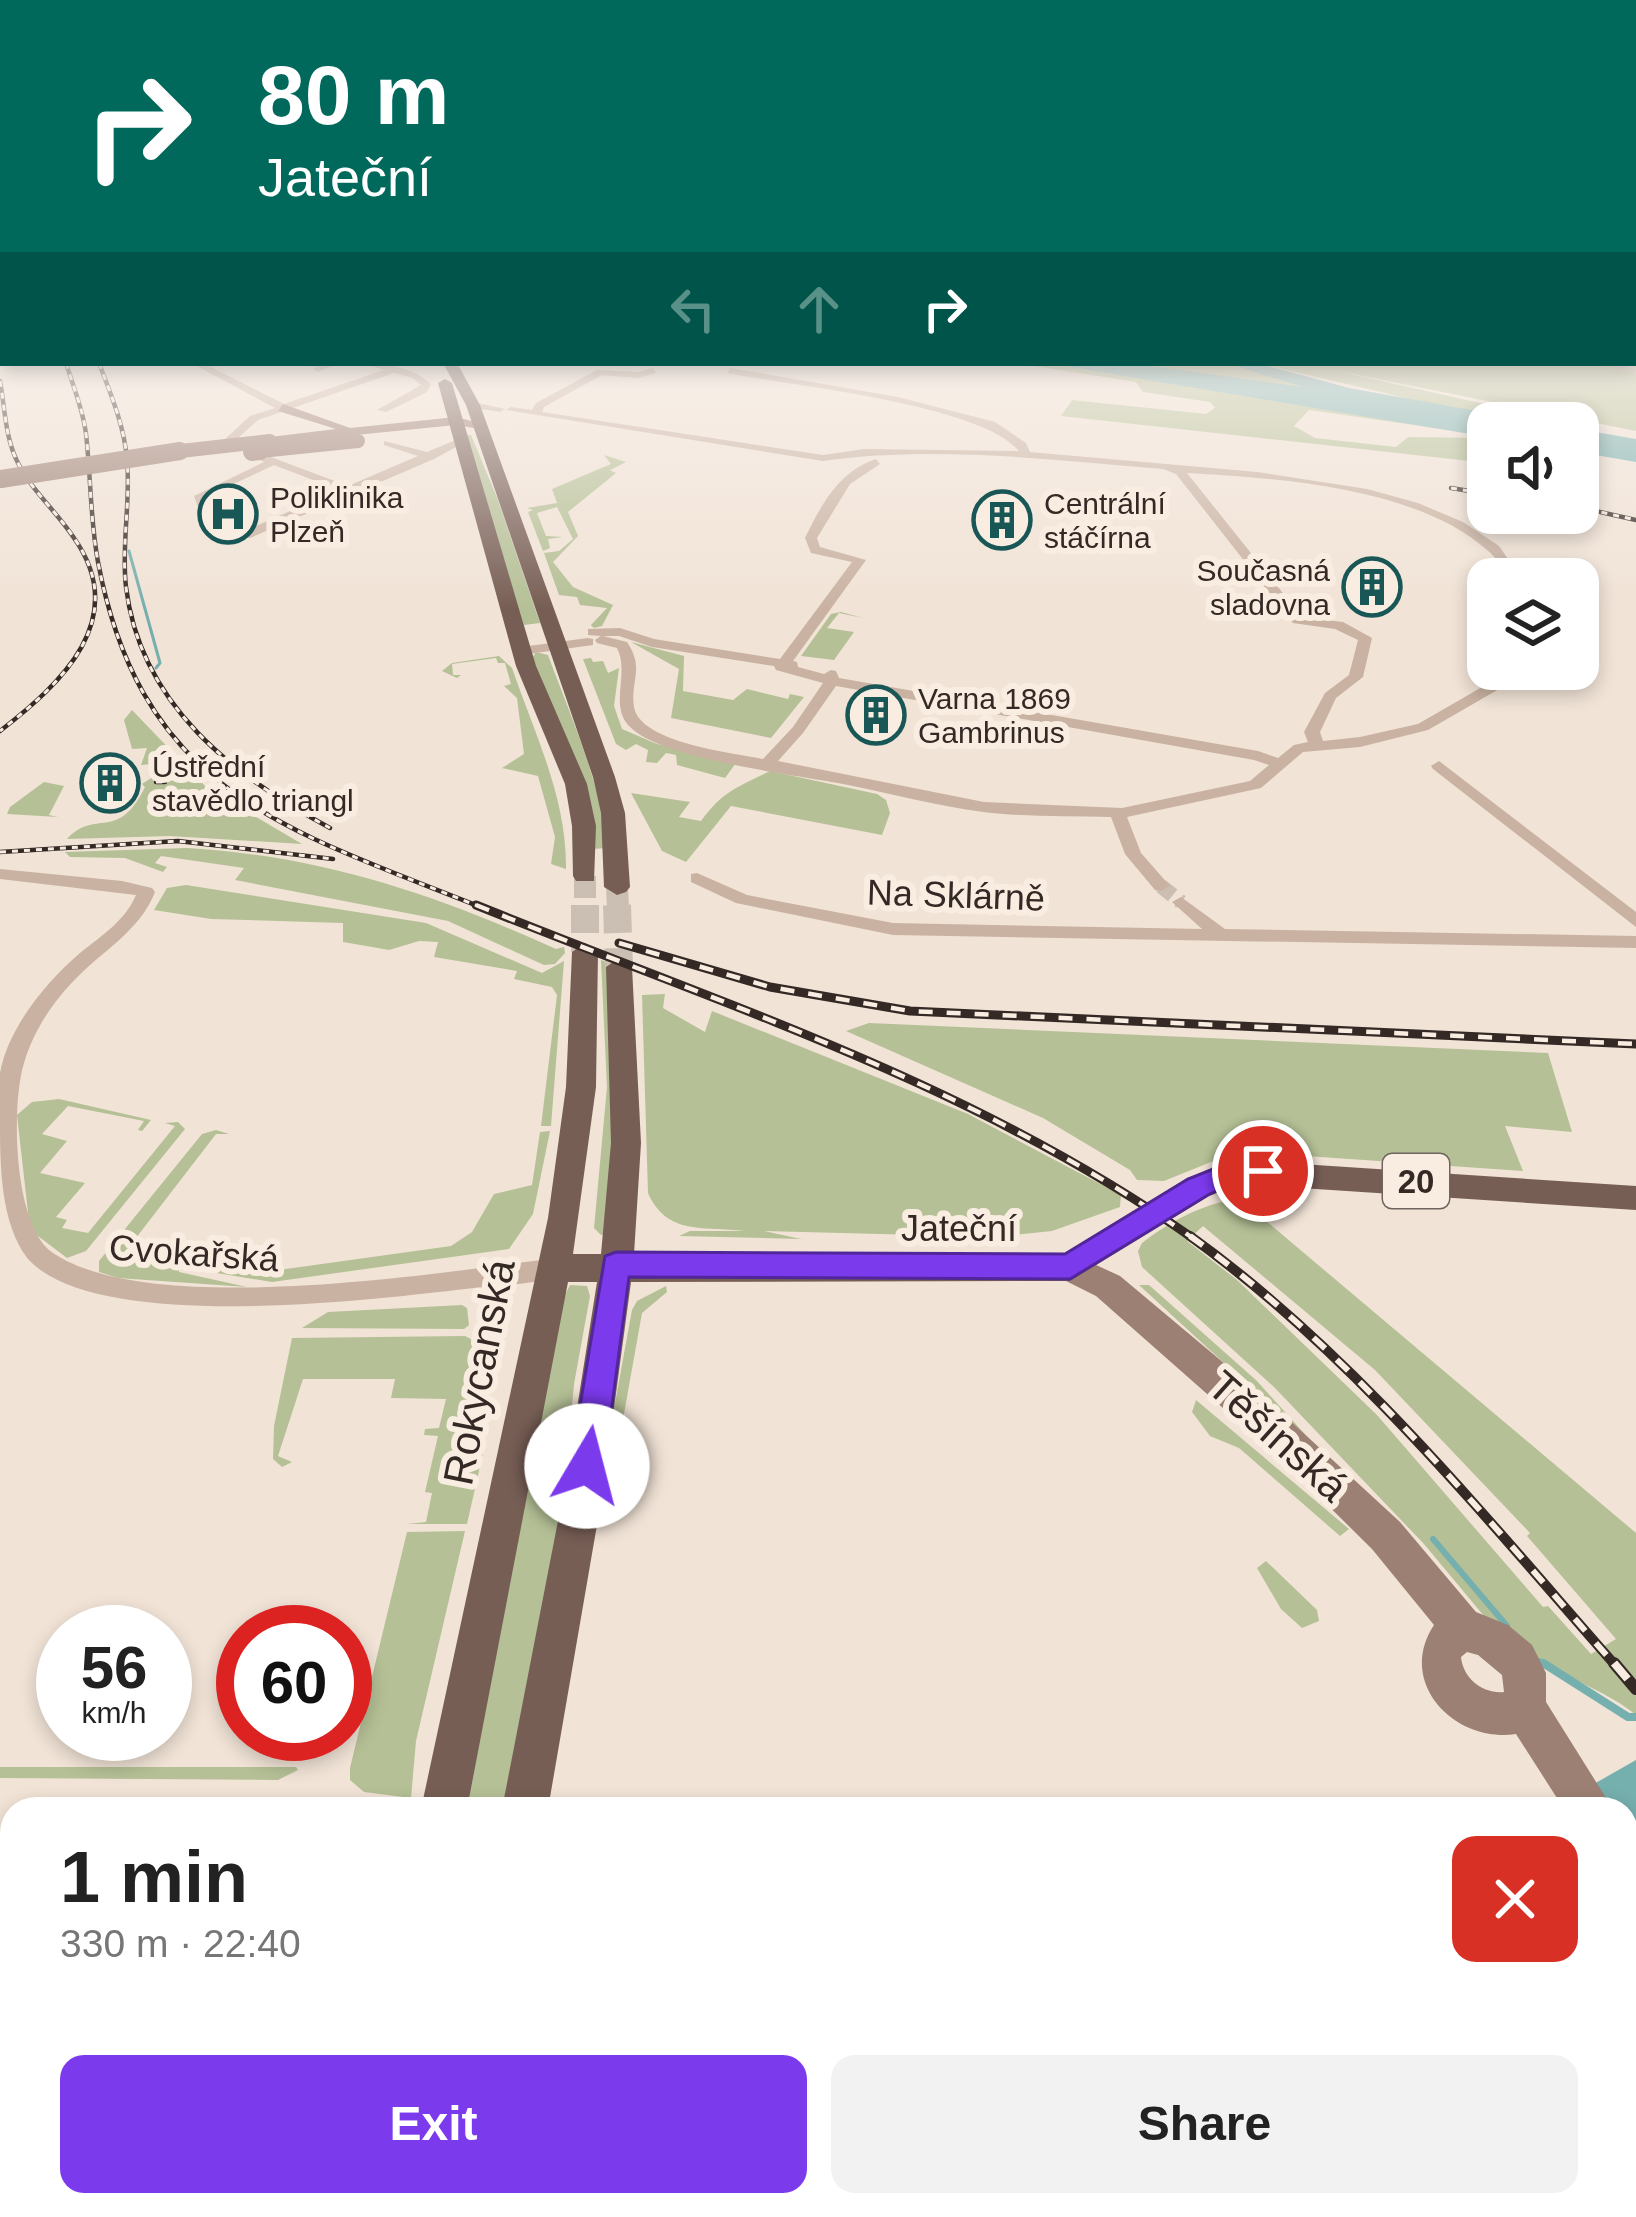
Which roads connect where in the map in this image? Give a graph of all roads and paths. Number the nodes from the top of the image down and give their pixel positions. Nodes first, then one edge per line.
1 (273, 402) edge
2 (308, 402) edge
3 (396, 402) edge
4 (455, 402) edge
5 (461, 402) edge
6 (545, 402) edge
7 (907, 402) edge
8 (288, 410) junction
9 (382, 410) joint
10 (537, 411) junction
11 (468, 423) junction
12 (422, 428) junction
13 (999, 429) junction
14 (359, 434) junction
15 (388, 443) dead end
16 (241, 447) joint
17 (269, 451) junction
18 (993, 452) junction
19 (1026, 454) junction
20 (872, 456) junction
21 (430, 457) junction
22 (120, 458) junction
23 (1174, 469) junction
24 (0, 479) edge
25 (348, 490) junction
26 (1503, 558) edge
27 (591, 637) junction
28 (554, 642) junction
29 (520, 647) junction
30 (781, 662) junction
31 (831, 677) junction
32 (1487, 690) edge
33 (1317, 745) junction
34 (767, 764) junction
35 (1282, 765) junction
36 (1439, 766) dead end
37 (1117, 813) junction
38 (0, 874) edge
39 (585, 876) tunnel mouth
40 (697, 878) dead end
41 (1161, 886) tunnel mouth
42 (617, 887) tunnel mouth
43 (1188, 906) tunnel mouth
44 (1636, 921) edge
45 (1220, 934) junction
46 (1636, 942) edge
47 (585, 952) tunnel mouth
48 (620, 968) tunnel mouth
49 (1636, 1198) edge
50 (616, 1264) junction
51 (1070, 1267) junction
52 (556, 1268) junction
53 (1464, 1631) junction
54 (1531, 1718) junction
55 (446, 1797) edge
56 (527, 1797) edge
57 (1582, 1797) edge

1 - 8 street
2 - 8 street
3 - 9 street
4 - 11 main road
5 - 11 main road
6 - 10 street
7 - 13 street
8 - 14 main road
8 - 16 street
8 - 17 main road
9 - 14 main road
10 - 11 street
10 - 20 street
11 - 12 main road
11 - 21 street
11 - 28 main road
11 - 29 main road
12 - 14 main road
12 - 17 main road
13 - 18 street
13 - 19 street
14 - 17 main road
14 - 22 main road, bridge
15 - 21 street
16 - 17 main road
17 - 22 main road, bridge
17 - 25 street
17 - 25 street
18 - 19 street
18 - 20 street
19 - 23 street
20 - 30 street
21 - 25 street
22 - 24 main road, bridge
23 - 26 street
23 - 33 street
27 - 28 street
27 - 30 street
27 - 34 street
28 - 29 street
28 - 42 main road
29 - 39 main road
30 - 31 street
31 - 34 street
31 - 35 street
32 - 33 street
33 - 35 street
34 - 37 street
35 - 37 street
36 - 44 street
37 - 41 street
38 - 52 street, Cvokařská
40 - 45 street, Na Sklárně
43 - 45 street
45 - 46 street, Na Sklárně
47 - 52 main road, Rokycanská
48 - 50 main road
49 - 51 main road, 20
50 - 51 main road, Jateční
50 - 52 main road, Jateční
50 - 56 main road
51 - 53 main road, Těšínská
52 - 55 main road, Rokycanská
53 - 54 main road
53 - 54 main road
54 - 57 main road

